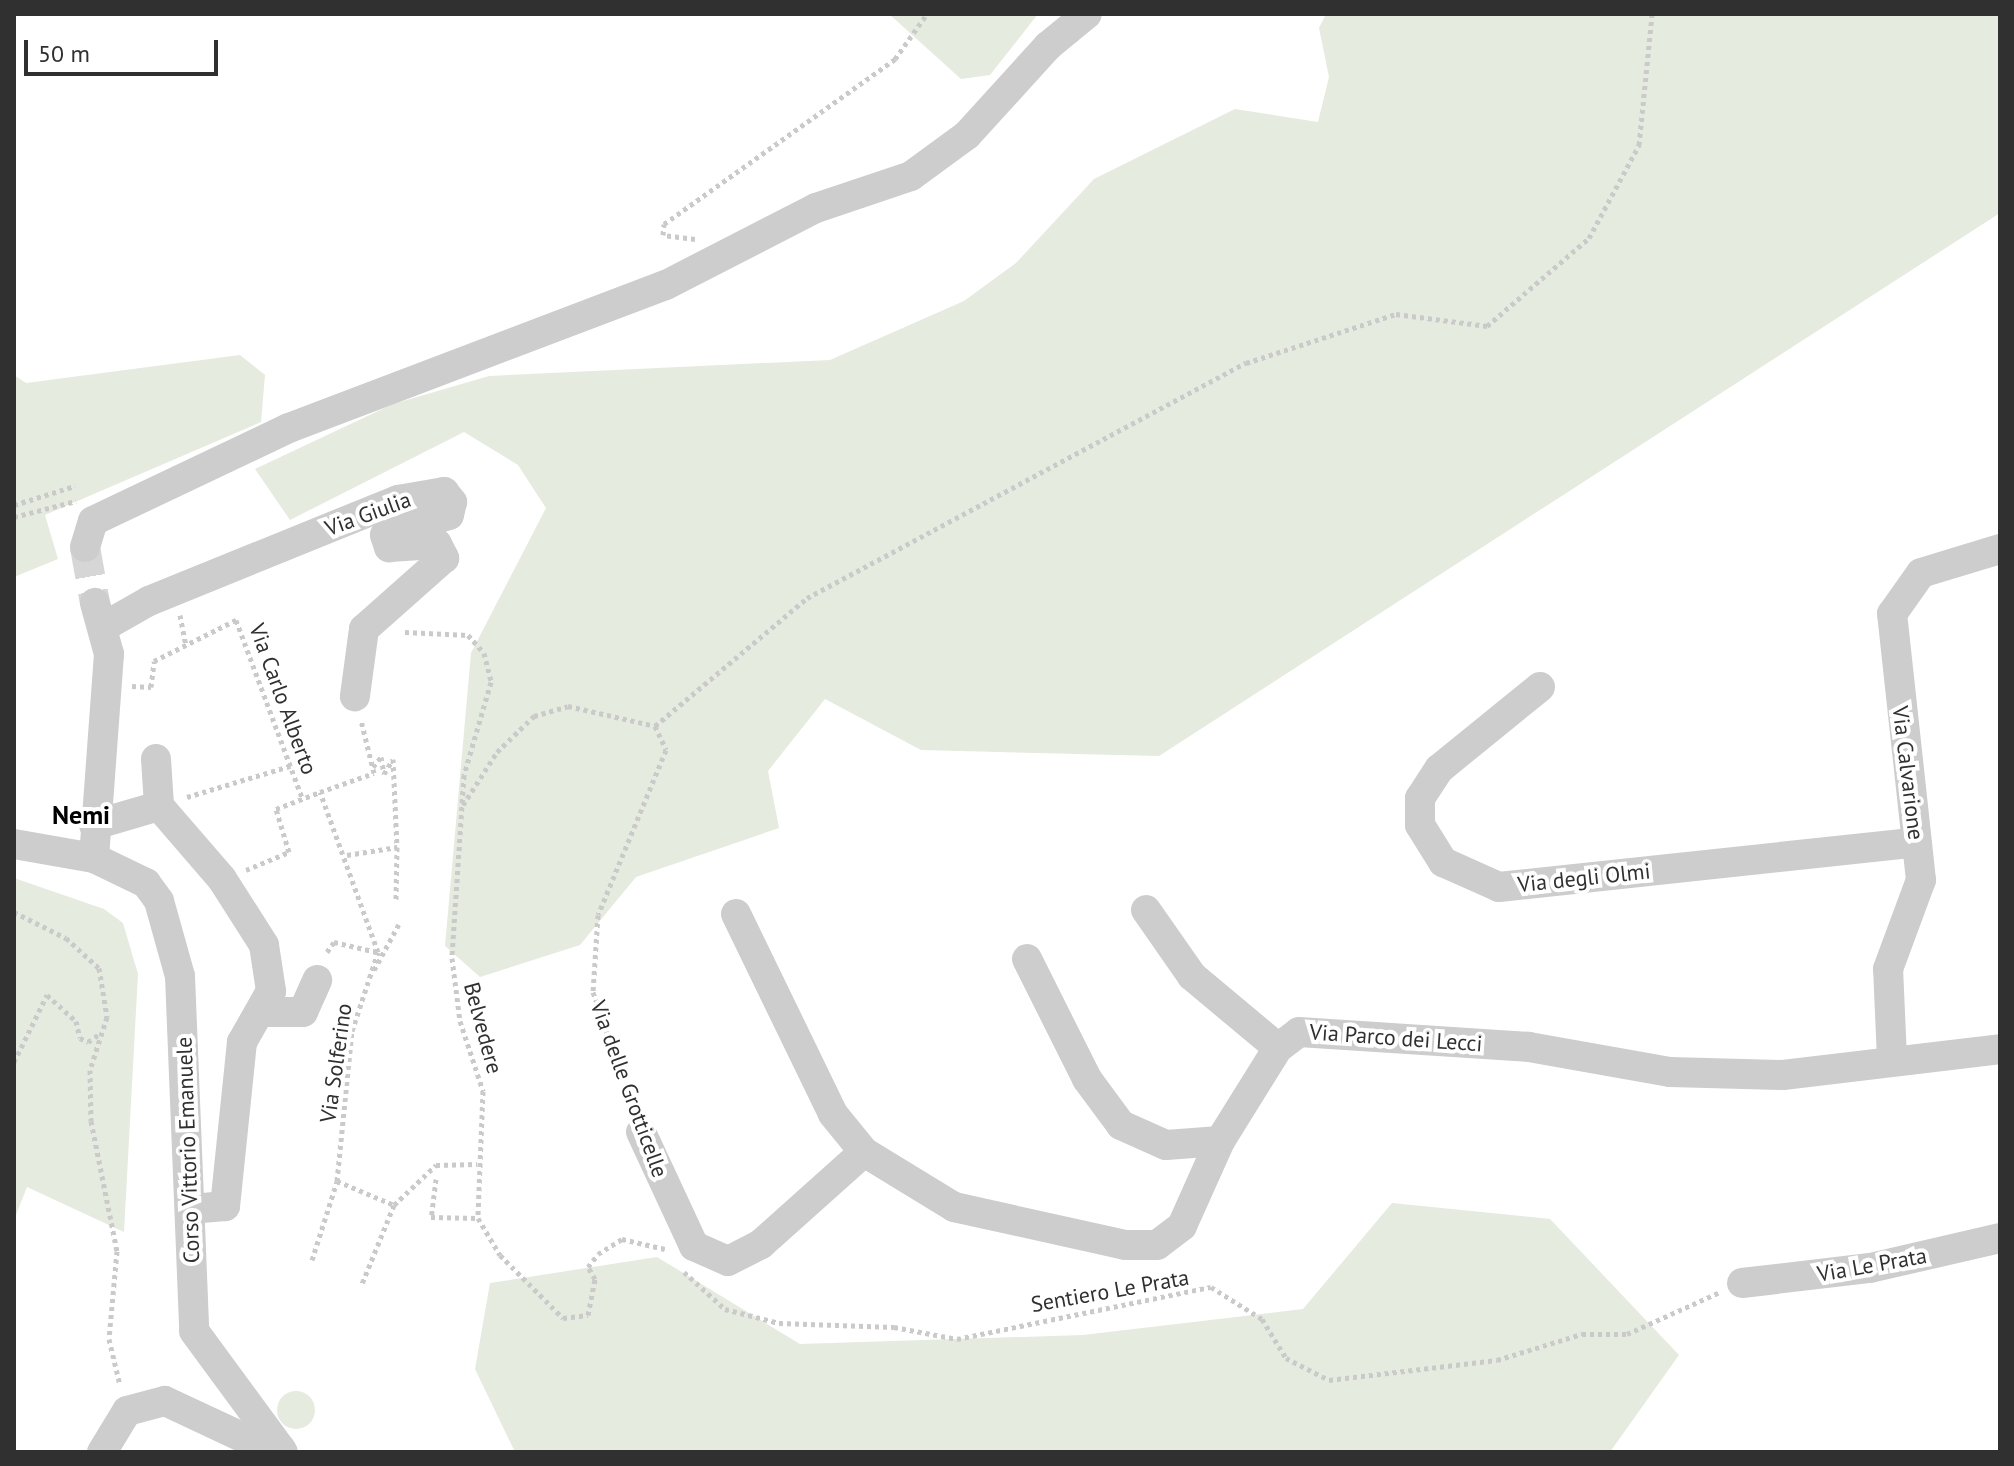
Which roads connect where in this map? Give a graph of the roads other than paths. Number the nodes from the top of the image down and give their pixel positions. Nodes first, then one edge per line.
1 (1087, 14) edge
2 (86, 542) dead end
3 (2000, 549) edge
4 (1540, 687) dead end
5 (355, 696) dead end
6 (156, 759) dead end
7 (170, 803) junction
8 (94, 825) junction
9 (1917, 842) junction
10 (14, 844) edge
11 (94, 858) junction
12 (1146, 910) dead end
13 (736, 914) dead end
14 (1027, 959) dead end
15 (322, 966) road end
16 (267, 1001) junction
17 (1278, 1048) junction
18 (2000, 1049) edge
19 (1892, 1059) junction
20 (641, 1132) road end
21 (1220, 1141) junction
22 (864, 1152) junction
23 (192, 1209) junction
24 (2000, 1238) edge
25 (1742, 1283) road end
26 (282, 1450) edge
27 (102, 1452) edge

1 - 2 street
3 - 9 street, Via Calvarione
4 - 9 street, Via degli Olmi
5 - 8 street, Via Giulia
6 - 7 street
7 - 8 street
7 - 16 street
8 - 11 street
9 - 19 street, Via Calvarione
10 - 11 street, Corso Vittorio Emanuele
11 - 23 street, Corso Vittorio Emanuele
12 - 17 street
13 - 22 street, Via Parco dei Lecci
14 - 21 street
15 - 16 street
16 - 23 street
17 - 19 street, Via Parco dei Lecci
17 - 21 street, Via Parco dei Lecci
18 - 19 street, Via Parco dei Lecci
20 - 22 street, Via delle Grotticelle
21 - 22 street, Via Parco dei Lecci
23 - 26 street, Corso Vittorio Emanuele
24 - 25 street, Via Le Prata
26 - 27 street

